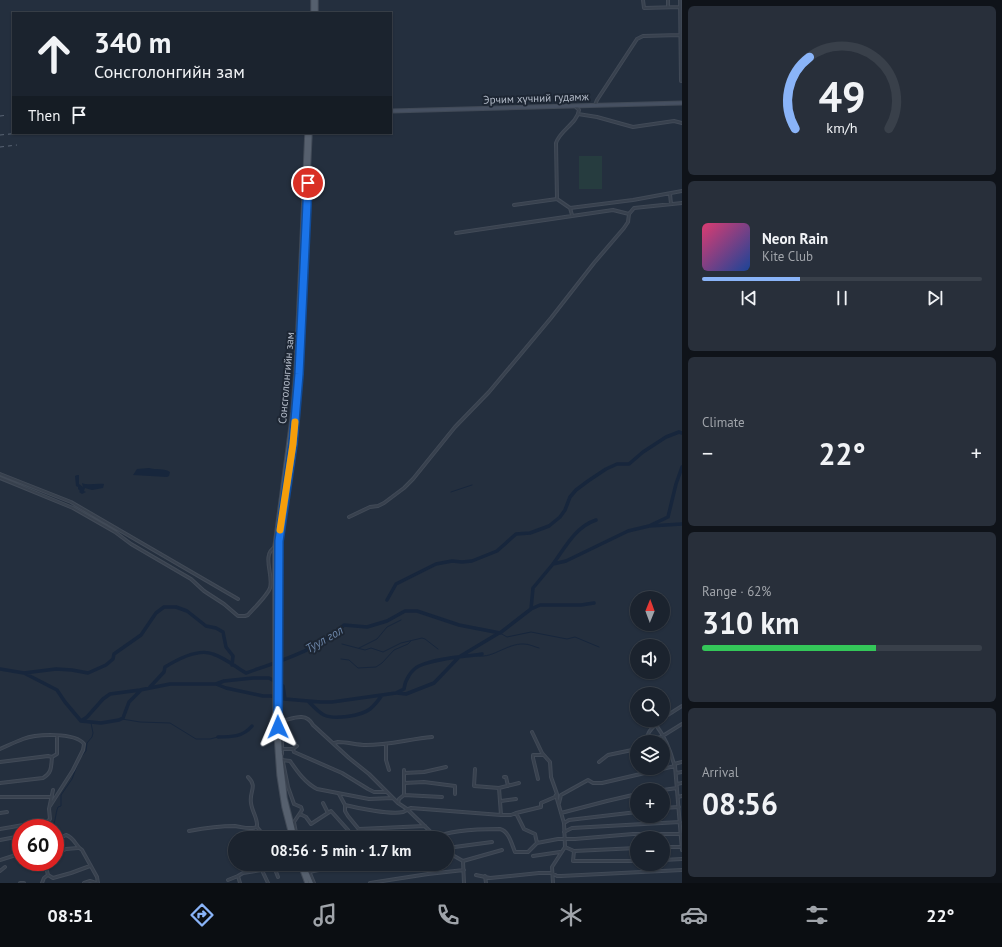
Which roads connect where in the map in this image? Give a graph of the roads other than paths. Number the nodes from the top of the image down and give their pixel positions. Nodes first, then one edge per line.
1 (313, 0) edge
2 (316, 0) edge
3 (644, 0) edge
4 (668, 0) edge
5 (680, 0) edge
6 (680, 7) junction
7 (668, 8) junction
8 (314, 12) edge
9 (314, 12) edge
10 (680, 35) junction
11 (681, 46) edge
12 (681, 81) edge
13 (682, 103) edge
14 (594, 105) junction
15 (574, 106) junction
16 (392, 111) edge
17 (578, 114) junction
18 (682, 123) edge
19 (307, 134) edge
20 (310, 134) edge
21 (682, 192) edge
22 (670, 194) junction
23 (557, 199) junction
24 (682, 203) edge
25 (671, 204) junction
26 (514, 206) dead end
27 (570, 208) junction
28 (629, 214) junction
29 (572, 215) junction
30 (456, 233) dead end
31 (0, 474) edge
32 (0, 478) edge
33 (349, 517) dead end
34 (275, 547) junction
35 (238, 599) dead end
36 (277, 623) junction
37 (682, 706) edge
38 (670, 714) edge
39 (276, 716) junction
40 (682, 724) edge
41 (654, 727) edge
42 (532, 732) dead end
43 (647, 735) edge
44 (665, 735) edge
45 (57, 736) junction
46 (432, 737) dead end
47 (334, 744) junction
48 (386, 744) junction
49 (297, 746) dead end
50 (0, 749) edge
51 (292, 749) junction
52 (281, 750) junction
53 (630, 750) edge
54 (670, 751) edge
55 (544, 755) junction
56 (52, 757) junction
57 (281, 760) junction
58 (0, 762) edge
59 (599, 762) dead end
60 (682, 762) edge
61 (674, 765) junction
62 (446, 767) dead end
63 (475, 769) dead end
64 (389, 770) dead end
65 (682, 772) edge
66 (676, 773) junction
67 (248, 777) dead end
68 (504, 777) dead end
69 (538, 779) dead end
70 (0, 783) edge
71 (404, 783) junction
72 (519, 783) dead end
73 (682, 783) edge
74 (677, 784) junction
75 (508, 786) junction
76 (286, 787) junction
77 (499, 788) junction
78 (677, 788) junction
79 (670, 789) edge
80 (53, 790) dead end
81 (387, 792) junction
82 (339, 794) junction
83 (404, 794) junction
84 (455, 794) dead end
85 (557, 794) junction
86 (630, 796) edge
87 (682, 796) edge
88 (0, 797) edge
89 (51, 797) junction
90 (442, 797) dead end
91 (678, 797) junction
92 (393, 798) junction
93 (516, 799) dead end
94 (501, 801) junction
95 (323, 803) dead end
96 (398, 803) junction
97 (559, 804) junction
98 (345, 805) junction
99 (682, 805) edge
100 (50, 806) junction
101 (679, 806) junction
102 (670, 807) edge
103 (406, 809) junction
104 (681, 811) edge
105 (6, 812) dead end
106 (516, 812) junction
107 (0, 813) edge
108 (328, 813) junction
109 (561, 813) junction
110 (630, 813) edge
111 (300, 814) junction
112 (502, 815) junction
113 (50, 819) edge
114 (564, 823) junction
115 (681, 824) edge
116 (425, 826) junction
117 (257, 827) junction
118 (12, 828) edge
119 (358, 829) joint
120 (0, 830) edge
121 (189, 831) dead end
122 (260, 831) edge
123 (293, 831) edge
124 (294, 831) edge
125 (295, 831) edge
126 (348, 831) edge
127 (430, 831) edge
128 (564, 832) junction
129 (454, 833) edge
130 (681, 834) edge
131 (64, 836) dead end
132 (12, 838) edge
133 (565, 838) junction
134 (0, 840) edge
135 (492, 842) dead end
136 (537, 844) junction
137 (454, 847) edge
138 (565, 847) junction
139 (670, 847) edge
140 (682, 847) edge
141 (78, 848) junction
142 (630, 848) edge
143 (64, 850) edge
144 (502, 850) dead end
145 (682, 850) edge
146 (574, 851) junction
147 (561, 852) junction
148 (12, 856) edge
149 (454, 856) edge
150 (533, 856) dead end
151 (682, 859) edge
152 (0, 860) edge
153 (630, 860) edge
154 (670, 860) edge
155 (462, 861) junction
156 (90, 866) junction
157 (5, 867) dead end
158 (464, 870) junction
159 (682, 870) edge
160 (0, 871) edge
161 (47, 871) edge
162 (256, 871) edge
163 (262, 871) edge
164 (276, 871) edge
165 (304, 871) edge
166 (306, 871) edge
167 (314, 871) edge
168 (309, 872) joint
169 (552, 874) junction
170 (48, 875) junction
171 (476, 875) dead end
172 (238, 876) junction
173 (278, 876) dead end
174 (485, 876) junction
175 (228, 880) dead end
176 (20, 883) edge
177 (24, 883) edge
178 (42, 883) edge
179 (84, 883) edge
180 (97, 883) edge
181 (240, 883) edge
182 (268, 883) edge
183 (307, 883) edge
184 (310, 883) edge
185 (314, 883) edge
186 (370, 883) edge
187 (464, 883) edge
188 (486, 883) edge
189 (553, 883) edge

1 - 8 main road
2 - 9 main road
3 - 7 street
4 - 7 street
5 - 6 street
6 - 7 street
6 - 10 street
10 - 11 street
10 - 14 street
11 - 12 street
13 - 14 main road, Эрчим хүчний гудамж
14 - 15 main road, Эрчим хүчний гудамж
15 - 16 main road, Эрчим хүчний гудамж
15 - 17 street
17 - 18 street
17 - 23 street
19 - 34 main road, Сонсголонгийн зам
20 - 36 main road, Сонсголонгийн зам
21 - 22 street
22 - 25 street
22 - 27 street
23 - 26 street
23 - 27 street
24 - 25 street
25 - 28 street
27 - 29 street
28 - 29 street
28 - 33 street
29 - 30 street
31 - 35 street
32 - 34 street
34 - 36 main road, Сонсголонгийн зам
36 - 39 main road
37 - 38 street
39 - 52 main road
39 - 123 main road
40 - 44 street
41 - 43 street
42 - 55 street
45 - 50 street
45 - 56 street
45 - 100 street
46 - 48 street
47 - 48 street
47 - 52 street
47 - 81 street
48 - 64 street
49 - 51 street
51 - 52 street
51 - 81 street
52 - 57 main road
53 - 59 street
54 - 61 street
55 - 69 street
55 - 85 street
56 - 58 street
56 - 70 street
57 - 76 main road
57 - 82 street
60 - 61 street
61 - 66 street
61 - 97 street
62 - 71 street
63 - 77 street
65 - 66 street
66 - 74 street
67 - 117 street
68 - 75 street
71 - 83 street
71 - 84 street
72 - 75 street
73 - 74 street
74 - 78 street
75 - 77 street
76 - 111 street
76 - 124 main road
77 - 94 street
78 - 79 street
78 - 91 street
80 - 89 street
81 - 92 street
82 - 92 street
82 - 98 street
83 - 90 street
83 - 96 street
85 - 97 street
85 - 106 street
86 - 109 street
87 - 91 street
88 - 89 street
89 - 100 street
91 - 101 street
92 - 96 street
93 - 94 street
94 - 112 street
95 - 108 street
96 - 103 street
97 - 109 street
98 - 103 street
98 - 119 street
99 - 101 street
100 - 113 street
101 - 102 street
101 - 104 street
103 - 112 street
103 - 116 street
104 - 115 street
105 - 107 street
106 - 112 street
106 - 136 street
108 - 111 street
108 - 126 street
109 - 114 street
110 - 114 street
111 - 125 street
114 - 128 street
115 - 128 street
115 - 130 street
116 - 119 street
116 - 127 street
117 - 121 street
117 - 122 street
118 - 120 street
128 - 133 street
129 - 136 street
130 - 133 street
130 - 140 street
131 - 141 street
132 - 134 street
133 - 136 street
133 - 138 street
135 - 137 street
138 - 146 street
138 - 147 street
139 - 140 street
140 - 145 street
141 - 143 street
141 - 156 street
142 - 146 street
144 - 155 street
146 - 153 street
147 - 150 street
147 - 169 street
148 - 152 street
149 - 155 street
151 - 154 street
155 - 158 street
156 - 170 street
156 - 180 street
157 - 160 street
158 - 186 street
158 - 187 street
159 - 169 street
161 - 170 street
162 - 172 street
163 - 182 street
164 - 173 street
165 - 183 main road
166 - 184 main road
167 - 168 street
168 - 185 street
169 - 174 street
169 - 189 street
170 - 178 street
171 - 174 street
172 - 175 street
172 - 181 street
174 - 188 street
176 - 177 street
179 - 180 street

